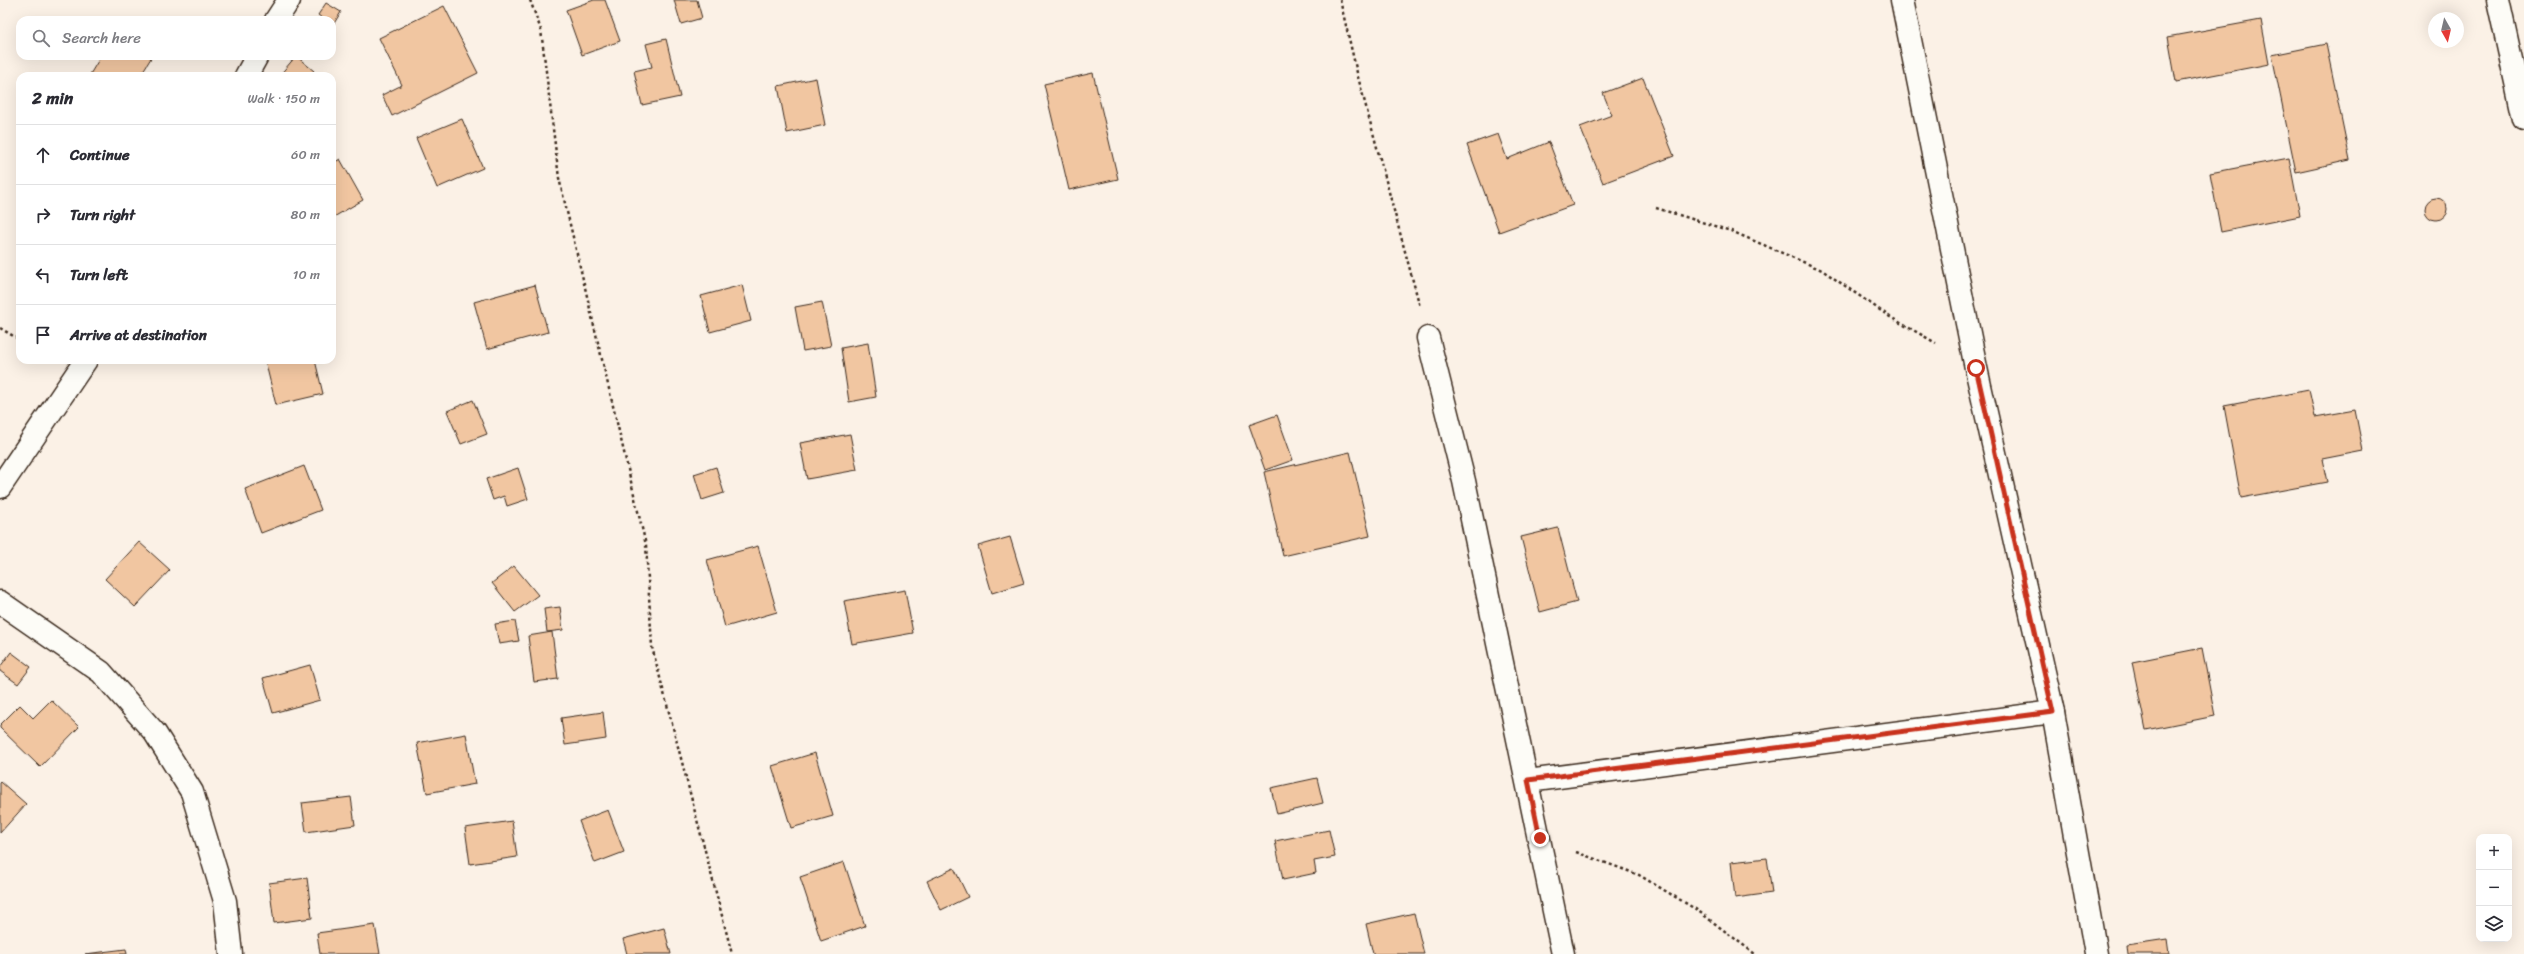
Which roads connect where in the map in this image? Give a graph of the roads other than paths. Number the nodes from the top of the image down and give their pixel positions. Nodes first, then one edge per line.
1 (289, 0) edge
2 (1902, 0) edge
3 (2498, 0) edge
4 (279, 16) edge
5 (255, 60) edge
6 (248, 72) edge
7 (2524, 119) edge
8 (1428, 338) road end
9 (83, 364) edge
10 (0, 487) edge
11 (0, 602) edge
12 (2053, 712) junction
13 (1528, 780) junction
14 (231, 954) edge
15 (1563, 954) edge
16 (2096, 954) edge

1 - 4 street
2 - 12 street
3 - 7 street
5 - 6 street
8 - 13 street
9 - 10 street
11 - 14 street
12 - 13 street
12 - 16 street
13 - 15 street

